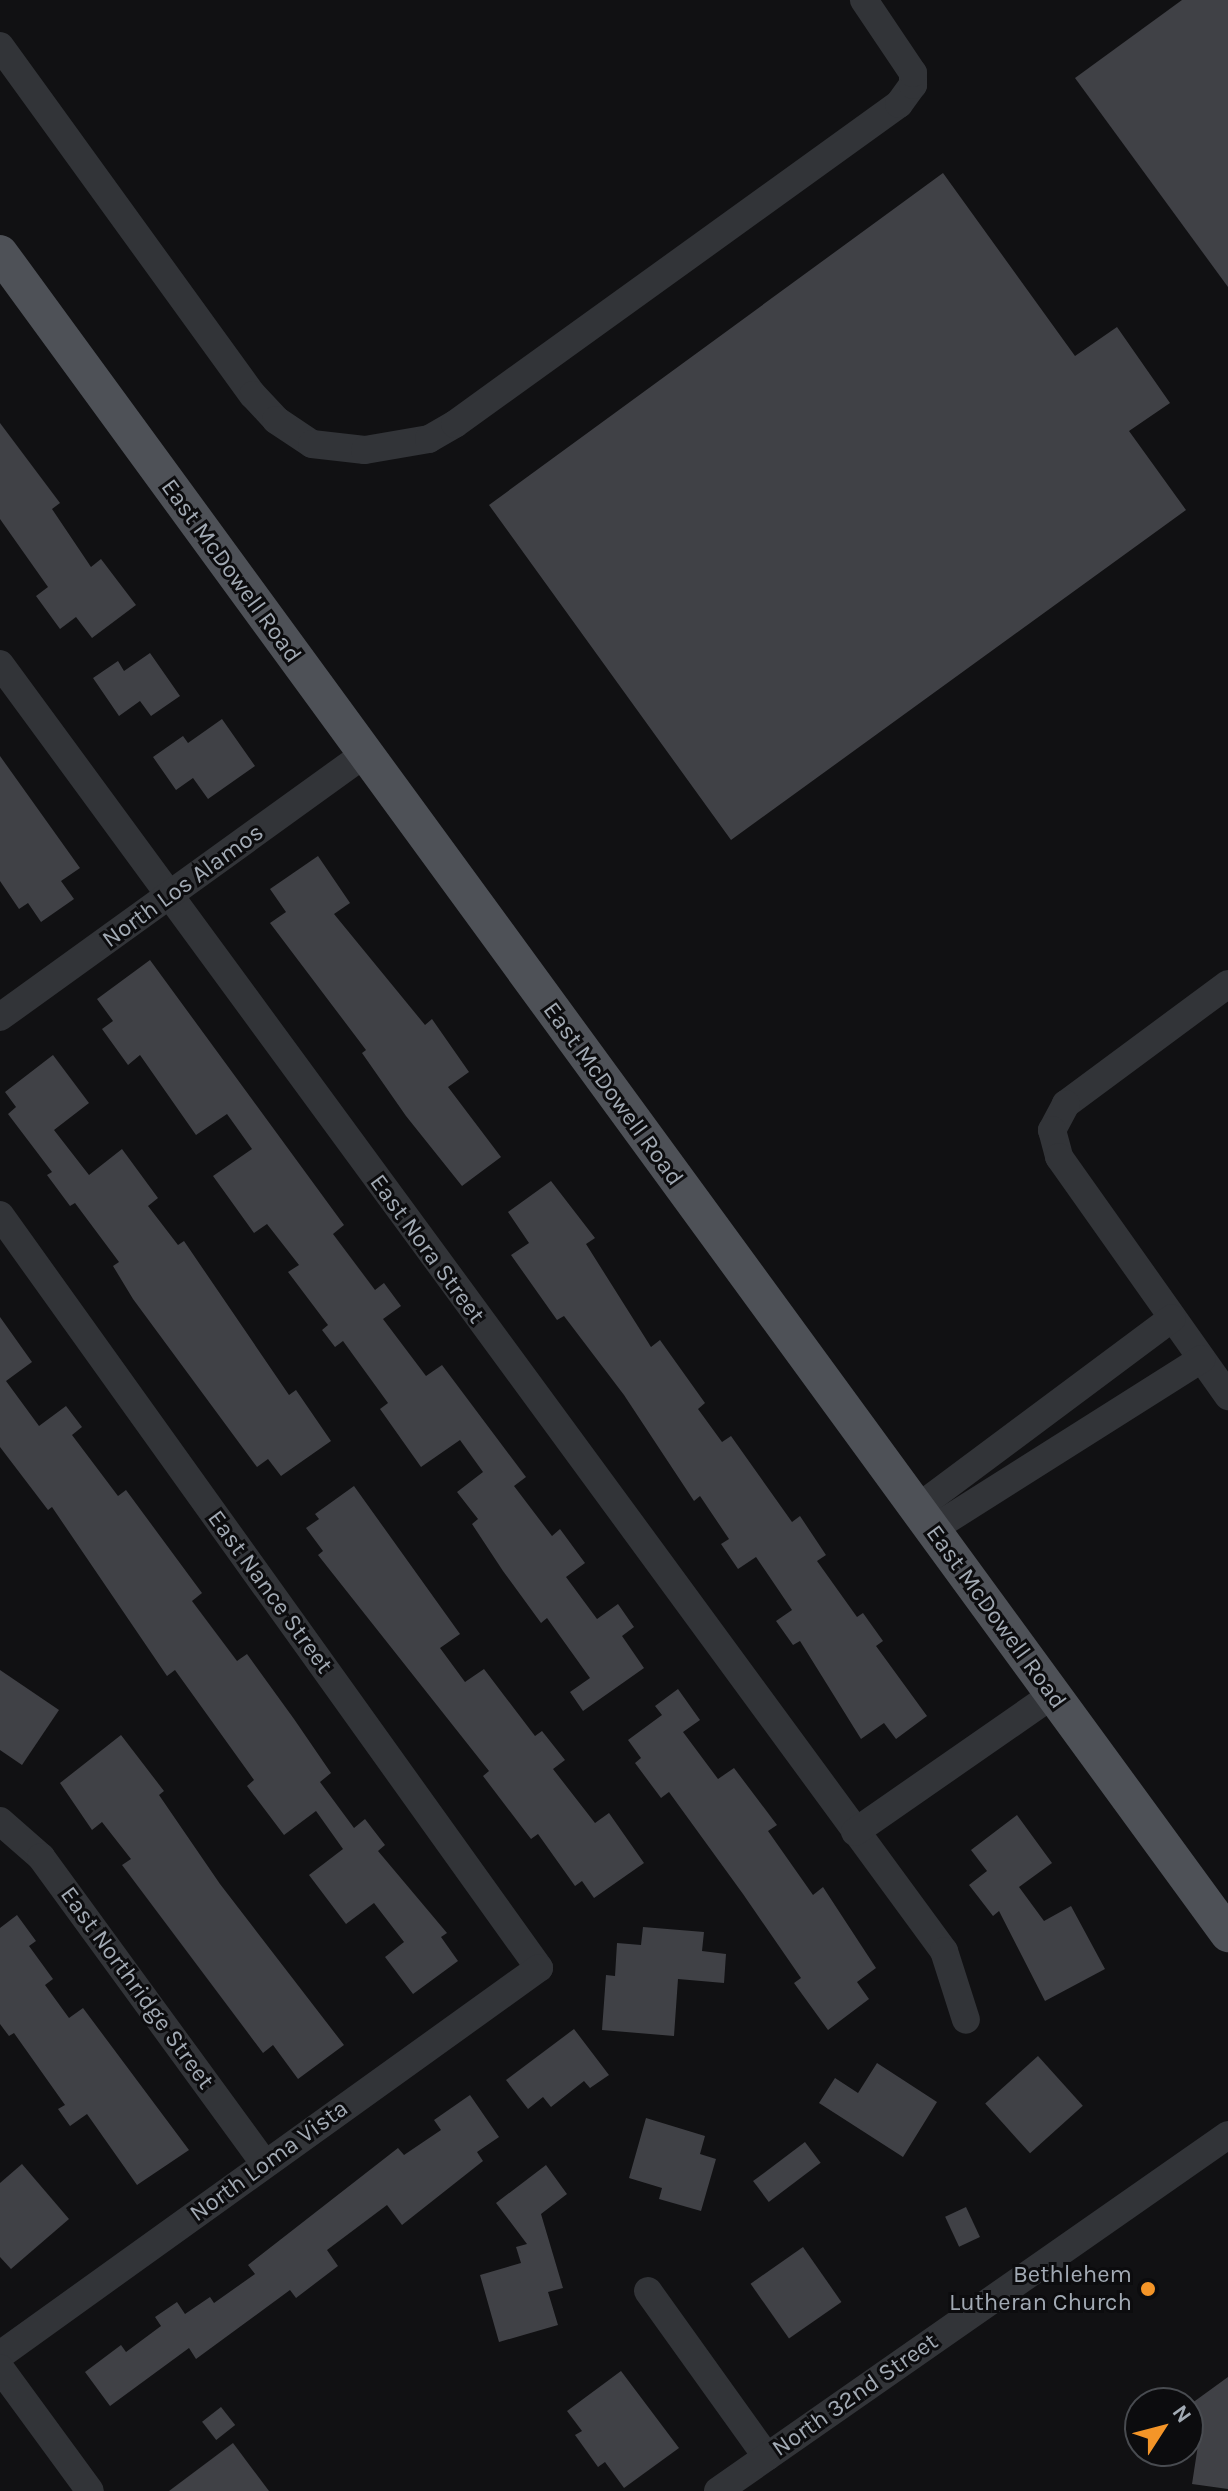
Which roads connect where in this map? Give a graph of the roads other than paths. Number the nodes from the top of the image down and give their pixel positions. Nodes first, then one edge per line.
1 (864, 0) edge
2 (0, 46) edge
3 (0, 253) edge
4 (0, 664) edge
5 (365, 754) junction
6 (168, 897) junction
7 (1228, 984) edge
8 (0, 1017) edge
9 (0, 1215) edge
10 (1172, 1318) junction
11 (1201, 1359) junction
12 (1228, 1396) edge
13 (924, 1519) junction
14 (1052, 1695) junction
15 (0, 1821) edge
16 (855, 1832) junction
17 (1228, 1934) edge
18 (539, 1968) joint
19 (966, 2020) dead end
20 (1228, 2135) edge
21 (264, 2163) junction
22 (648, 2291) dead end
23 (0, 2355) edge
24 (0, 2368) edge
25 (767, 2457) junction
26 (90, 2491) edge
27 (718, 2491) edge

1 - 2 street
3 - 5 main road, East McDowell Road
4 - 6 street, East Nora Street
5 - 6 street, North Los Alamos
5 - 13 main road, East McDowell Road
6 - 8 street, North Los Alamos
6 - 16 street, East Nora Street
7 - 10 street
9 - 18 street, East Nance Street
10 - 11 street
10 - 13 street
11 - 12 street
11 - 13 street
13 - 14 main road, East McDowell Road
14 - 16 street
14 - 17 main road, East McDowell Road
15 - 21 street, East Northridge Street
16 - 19 street, East Nora Street
18 - 21 street, North Loma Vista
20 - 25 street, North 32nd Street
21 - 23 street, North Loma Vista
22 - 25 street
24 - 26 street
25 - 27 street, North 32nd Street

